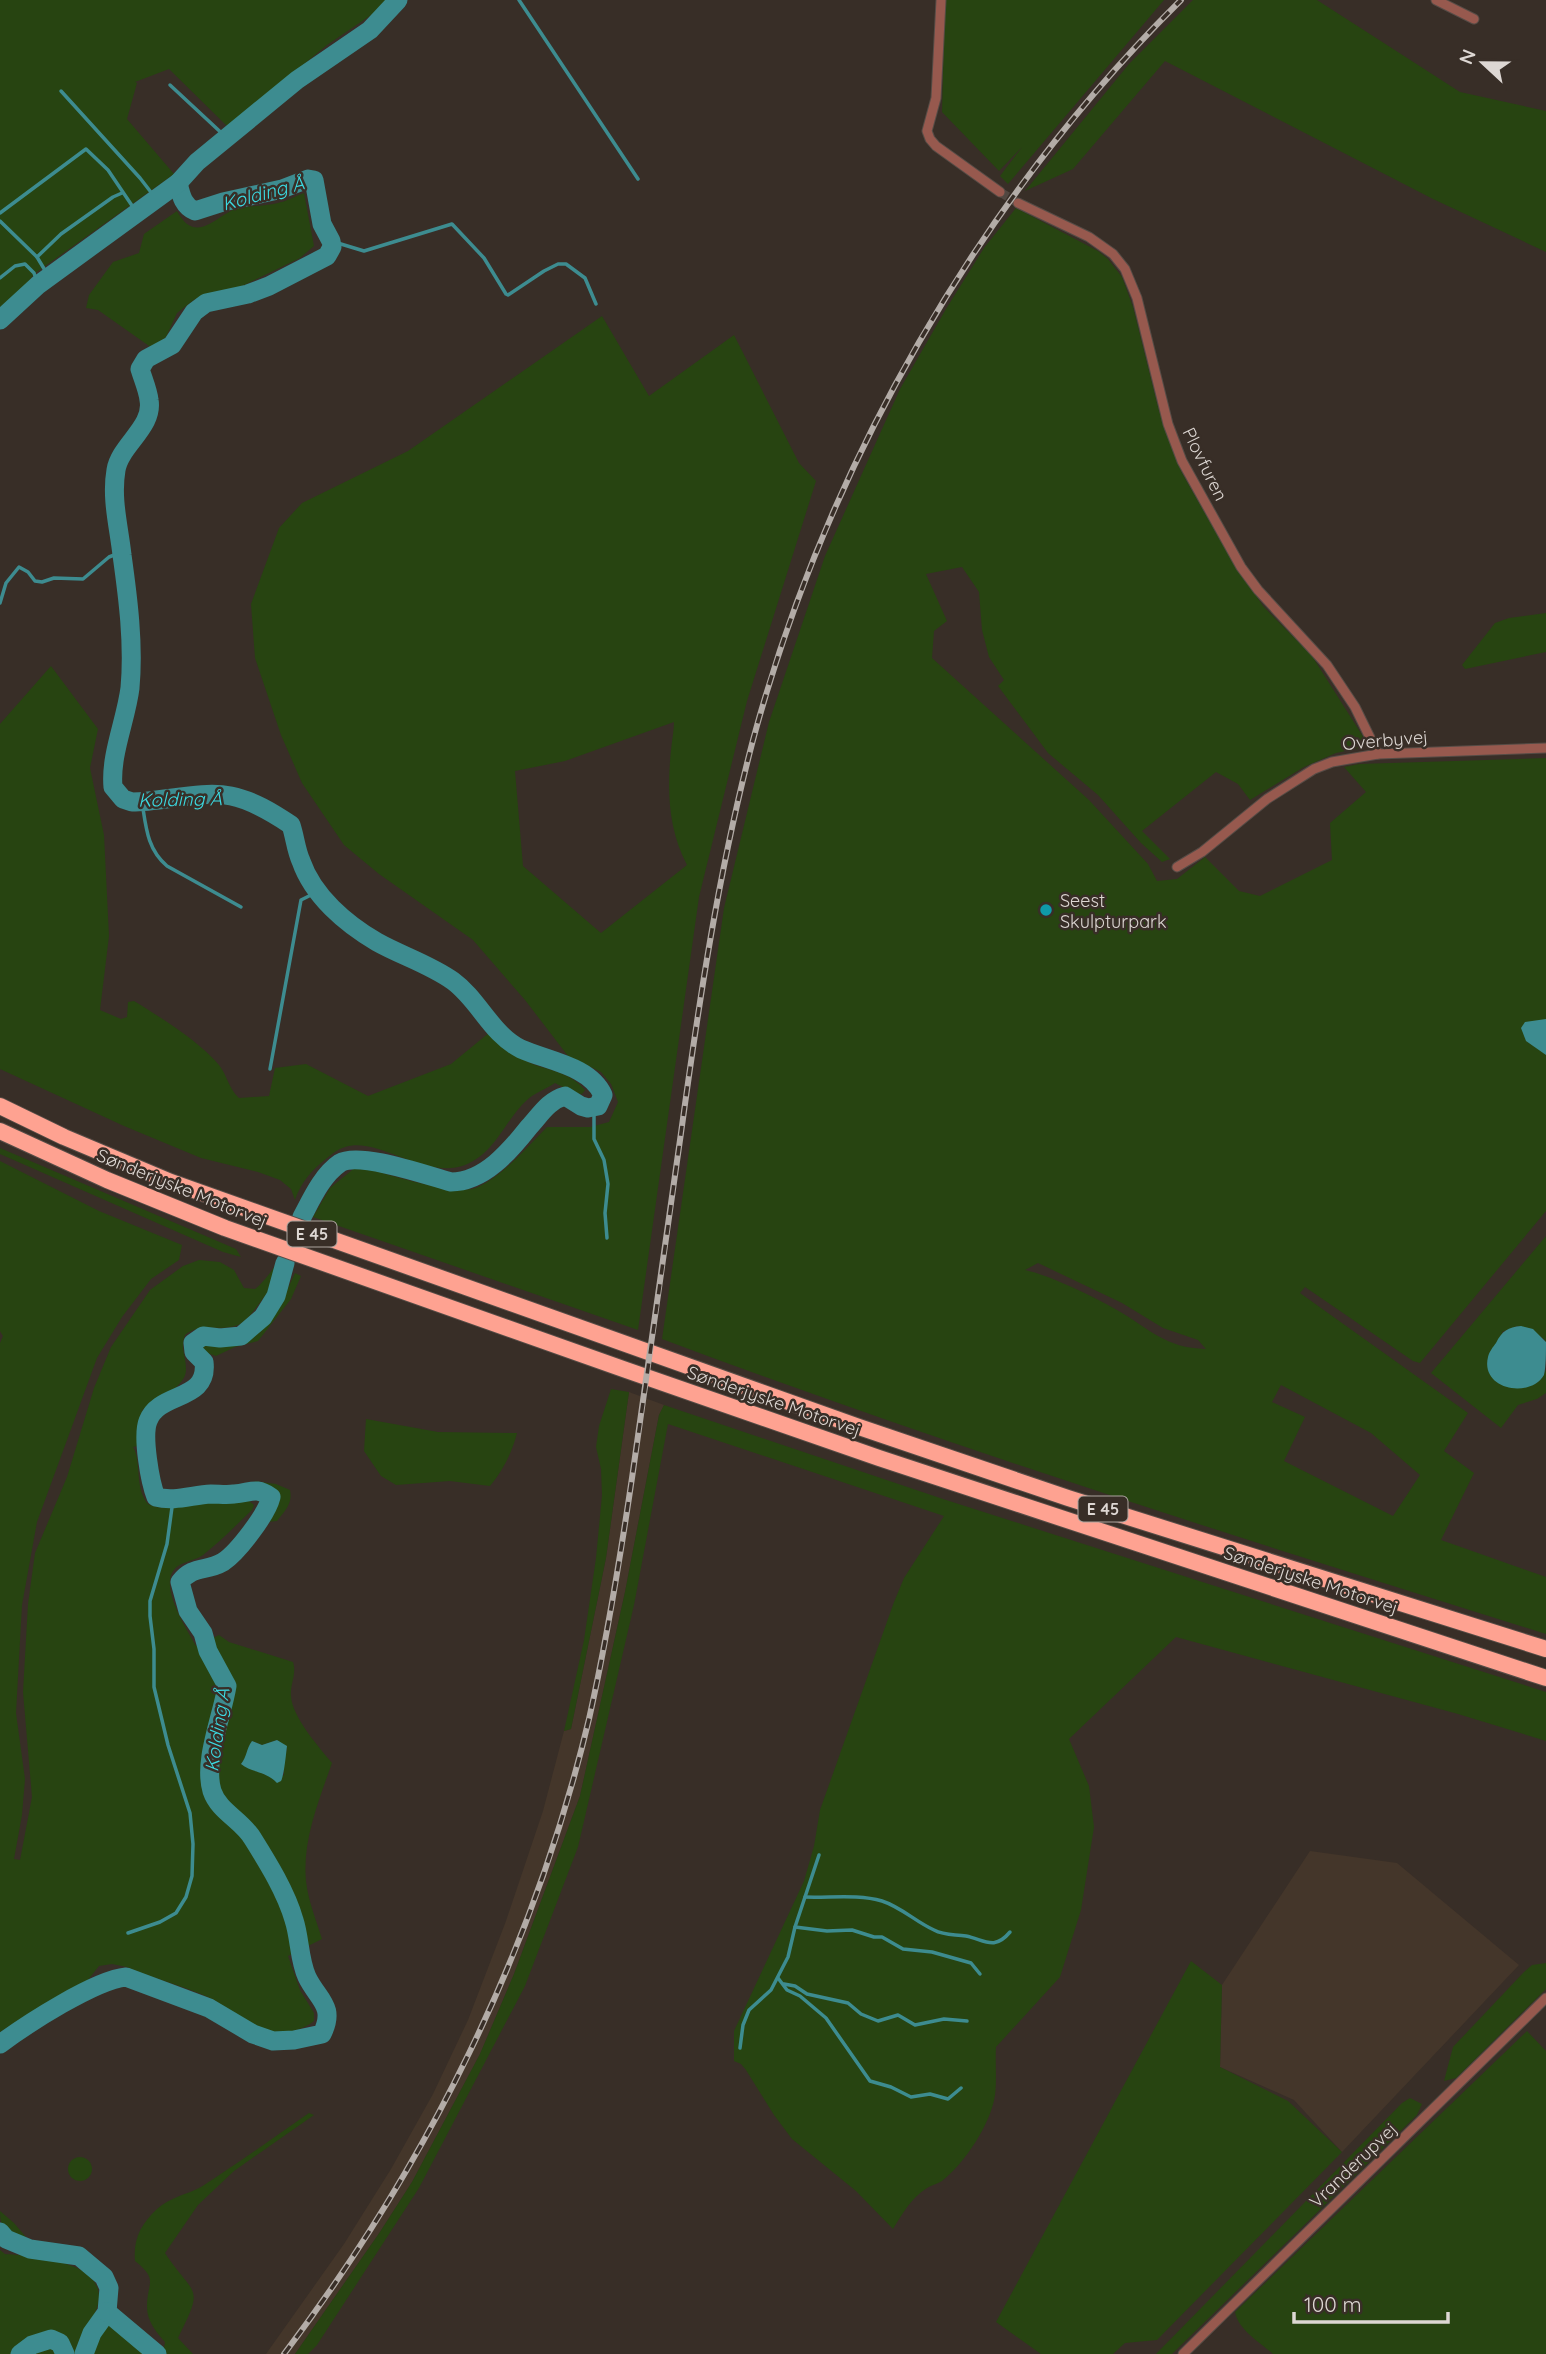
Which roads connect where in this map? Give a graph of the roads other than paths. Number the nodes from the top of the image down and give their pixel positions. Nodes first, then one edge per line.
1 (941, 0) edge
2 (1436, 0) edge
3 (1462, 0) edge
4 (1458, 10) junction
5 (1474, 19) dead end
6 (1000, 192) tunnel mouth
7 (1018, 203) tunnel mouth
8 (1546, 748) edge
9 (1378, 754) junction
10 (1177, 867) dead end
11 (0, 1105) edge
12 (0, 1131) edge
13 (1546, 1649) edge
14 (1546, 1678) edge
15 (1546, 1998) edge
16 (1183, 2354) edge

1 - 6 street
2 - 4 street
3 - 4 street
4 - 5 street
7 - 9 street, Plovfuren
8 - 9 street, Overbyvej
9 - 10 street, Overbyvej
11 - 13 highway, Sønderjyske Motorvej / E 45
12 - 14 highway, Sønderjyske Motorvej / E 45
15 - 16 street, Vranderupvej

